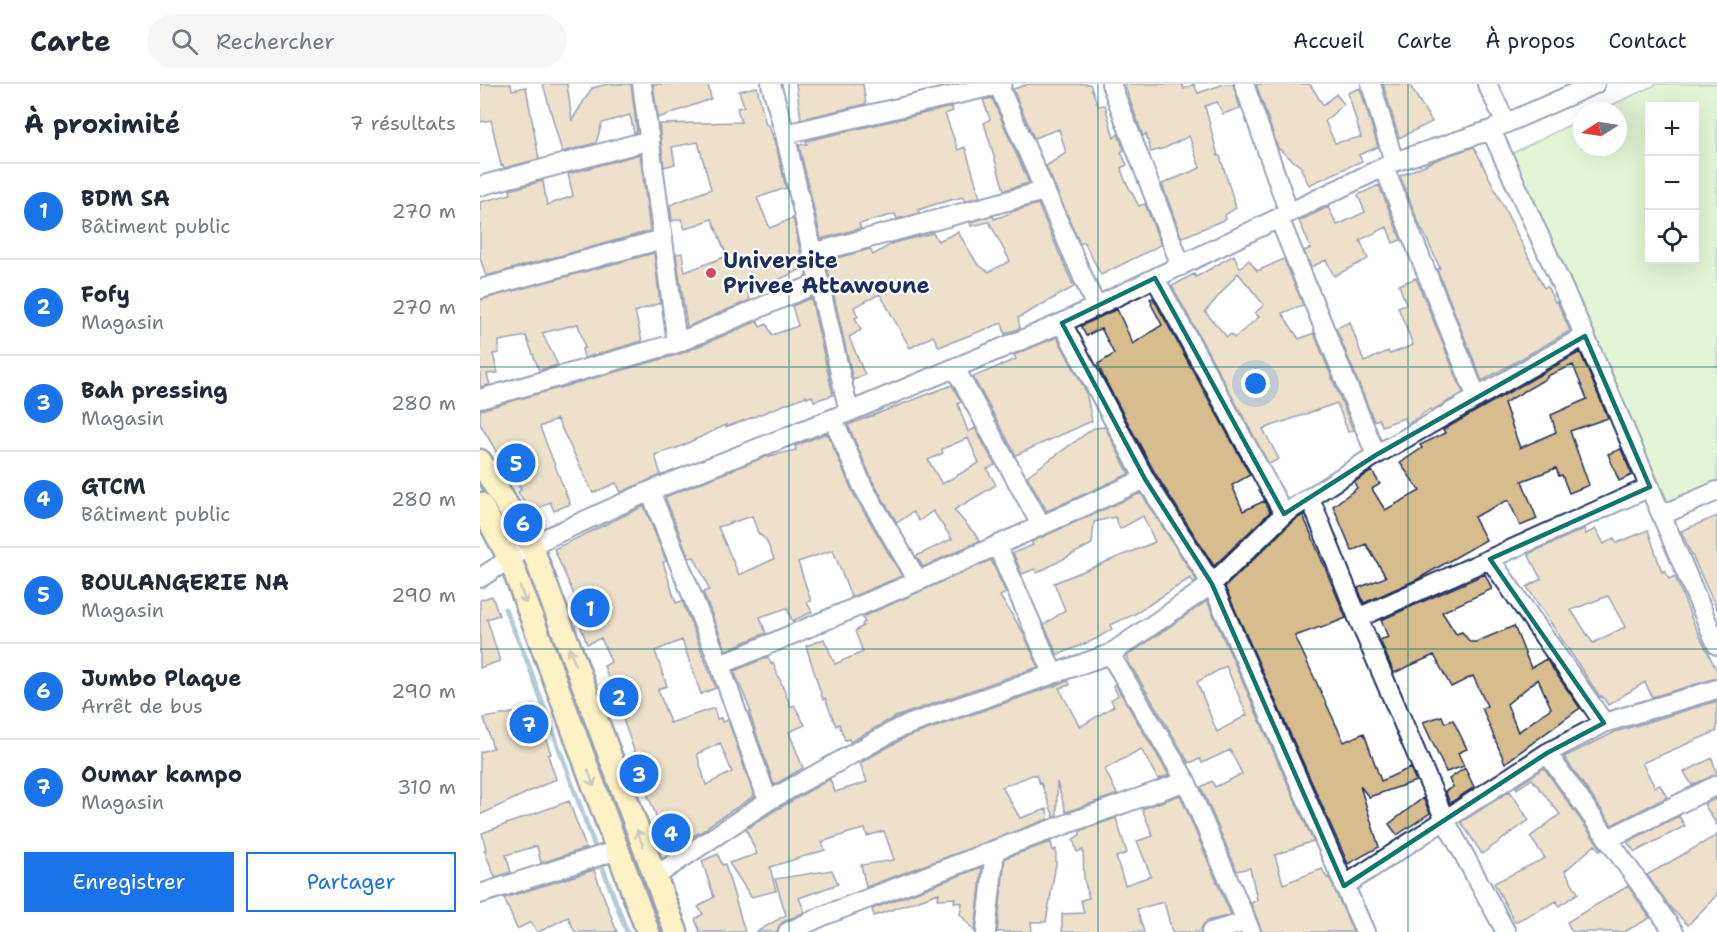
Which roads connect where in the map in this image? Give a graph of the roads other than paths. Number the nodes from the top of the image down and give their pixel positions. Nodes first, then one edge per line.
1 (642, 84) edge
2 (771, 84) edge
3 (1111, 84) edge
4 (1244, 84) edge
5 (1371, 84) edge
6 (1487, 84) edge
7 (1595, 84) edge
8 (999, 85) edge
9 (1499, 126) junction
10 (785, 134) junction
11 (650, 140) junction
12 (1389, 164) junction
13 (480, 186) edge
14 (1044, 191) junction
15 (1284, 215) junction
16 (663, 239) junction
17 (813, 254) junction
18 (1180, 266) junction
19 (1155, 278) junction
20 (820, 282) junction
21 (480, 289) edge
22 (1096, 307) junction
23 (1062, 323) junction
24 (1585, 336) junction
25 (677, 343) junction
26 (955, 368) junction
27 (1477, 398) junction
28 (480, 399) edge
29 (841, 416) junction
30 (1376, 455) junction
31 (480, 461) edge
32 (1144, 479) junction
33 (1650, 487) junction
34 (650, 491) junction
35 (1717, 491) edge
36 (1310, 498) junction
37 (480, 504) edge
38 (1284, 514) junction
39 (1662, 515) junction
40 (1041, 525) junction
41 (531, 545) junction
42 (997, 545) junction
43 (510, 559) junction
44 (1490, 559) junction
45 (480, 578) edge
46 (918, 581) junction
47 (1212, 584) junction
48 (1358, 618) junction
49 (1717, 645) edge
50 (1110, 654) junction
51 (720, 665) junction
52 (1053, 673) junction
53 (1717, 689) edge
54 (1604, 723) junction
55 (1547, 753) junction
56 (1185, 781) junction
57 (1717, 785) edge
58 (768, 801) junction
59 (1445, 820) junction
60 (1608, 839) junction
61 (618, 850) junction
62 (995, 850) junction
63 (654, 877) junction
64 (1344, 886) junction
65 (481, 888) edge
66 (827, 924) edge
67 (1248, 927) edge
68 (1669, 930) edge
69 (648, 932) edge
70 (676, 932) edge
71 (789, 932) edge
72 (986, 932) edge
73 (1211, 932) edge
74 (1365, 932) edge
75 (1506, 932) edge

1 - 11 street
2 - 10 street
3 - 18 street
4 - 15 street
5 - 12 street
6 - 9 street
7 - 9 street
8 - 10 street
8 - 14 street
9 - 12 street
9 - 24 street
10 - 17 street
11 - 13 street
11 - 16 street
12 - 15 street
12 - 27 street
14 - 17 street
14 - 22 street
15 - 18 street
15 - 30 street
16 - 21 street
16 - 25 street
17 - 20 street
18 - 19 street
19 - 22 street
19 - 38 street
20 - 25 street
20 - 29 street
22 - 23 street
23 - 26 street
23 - 32 street
24 - 27 street
24 - 33 street
25 - 28 street
26 - 29 street
26 - 40 street
27 - 30 street
29 - 34 street
29 - 46 street
30 - 36 street
31 - 41 main road
32 - 40 street
32 - 47 street
33 - 39 street
33 - 44 street
34 - 41 street
34 - 51 street
35 - 39 street
36 - 38 street
36 - 48 street
37 - 43 main road
38 - 47 street
39 - 49 street
40 - 42 street
41 - 43 street
63 -> 41 main road
42 - 46 street
42 - 52 street
43 - 45 street
43 -> 61 main road
44 - 48 street
44 - 54 street
46 - 51 street
47 - 50 street
47 - 64 street
48 - 59 street
50 - 52 street
50 - 56 street
51 - 58 street
52 - 58 street
53 - 54 street
54 - 55 street
55 - 59 street
55 - 60 street
56 - 62 street
56 - 67 street
57 - 60 street
58 - 63 street
59 - 64 street
59 - 75 street
60 - 68 street
61 - 65 street
61 - 69 main road
62 - 66 street
62 - 72 street
63 - 70 main road
64 - 74 street
66 - 71 street
67 - 73 street

